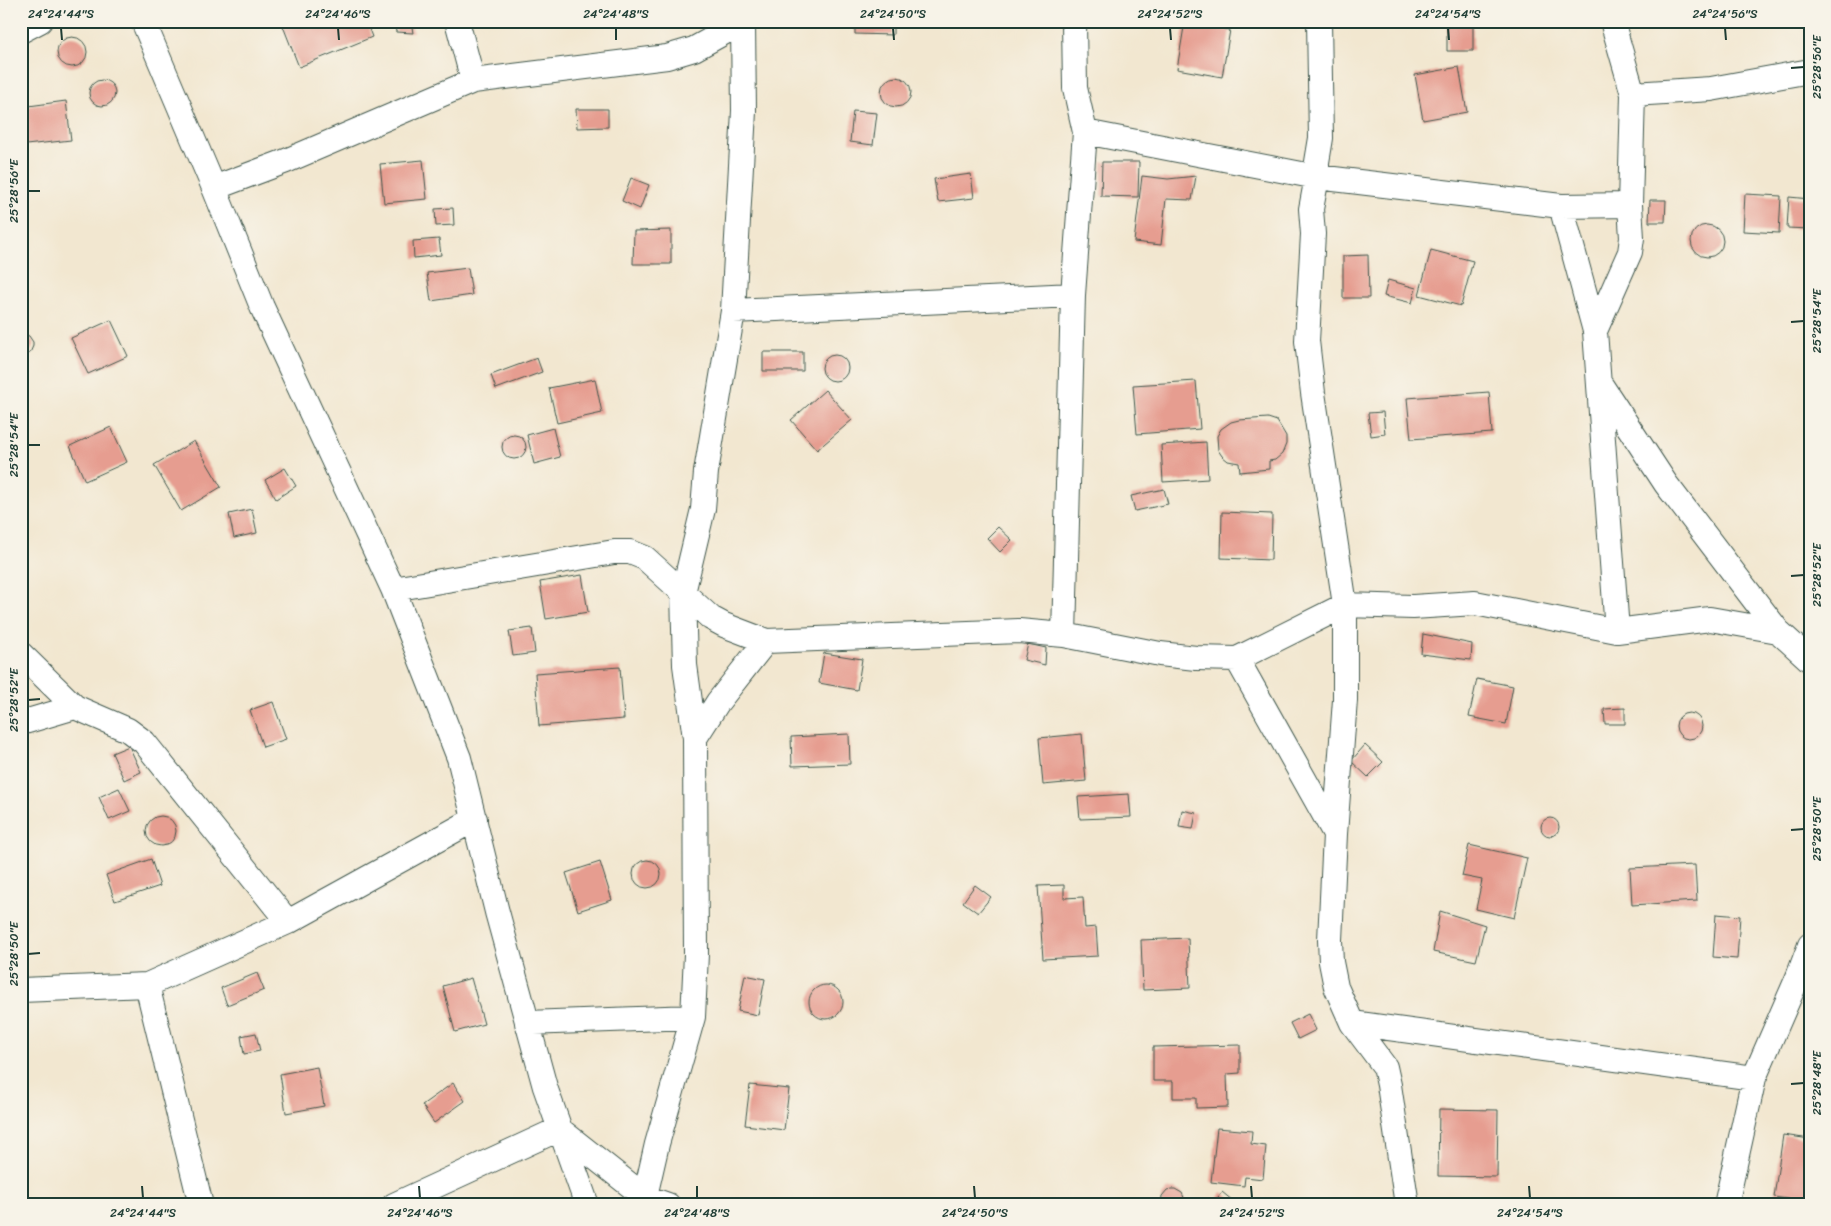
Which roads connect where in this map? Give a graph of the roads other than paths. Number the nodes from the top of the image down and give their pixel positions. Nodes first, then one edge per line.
1 (40, 21) edge
2 (143, 21) edge
3 (458, 21) edge
4 (1074, 21) edge
5 (1319, 21) edge
6 (1612, 21) edge
7 (744, 22) edge
8 (21, 31) edge
9 (1810, 71) edge
10 (473, 81) junction
11 (1633, 94) junction
12 (1085, 132) junction
13 (1318, 177) junction
14 (214, 188) junction
15 (1630, 205) junction
16 (1561, 206) junction
17 (1073, 296) junction
18 (733, 312) junction
19 (1595, 331) junction
20 (1597, 378) junction
21 (393, 590) junction
22 (683, 593) junction
23 (1345, 605) junction
24 (1617, 631) junction
25 (1778, 631) junction
26 (1064, 635) junction
27 (766, 641) junction
28 (21, 654) edge
29 (1237, 659) junction
30 (1810, 660) edge
31 (75, 707) junction
32 (21, 723) edge
33 (695, 738) junction
34 (475, 819) junction
35 (1335, 834) junction
36 (288, 922) junction
37 (1810, 945) edge
38 (147, 985) junction
39 (21, 990) edge
40 (693, 1018) junction
41 (1352, 1022) junction
42 (527, 1023) junction
43 (1754, 1078) junction
44 (559, 1129) junction
45 (644, 1201) edge
46 (201, 1205) edge
47 (394, 1205) edge
48 (587, 1205) edge
49 (668, 1205) edge
50 (1407, 1205) edge
51 (1726, 1205) edge

1 - 8 street
2 - 14 street
3 - 10 street
4 - 12 street
5 - 13 street
6 - 11 street
7 - 10 street
7 - 18 street
9 - 11 street
10 - 14 street
11 - 15 street
12 - 13 street
12 - 17 street
13 - 16 street
13 - 23 street
14 - 21 street
15 - 16 street
15 - 19 street
16 - 19 street
17 - 18 street
17 - 26 street
18 - 22 street
19 - 20 street
20 - 24 street
20 - 25 street
21 - 22 street
21 - 34 street
22 - 27 street
22 - 33 street
23 - 24 street
23 - 29 street
23 - 35 street
24 - 25 street
25 - 30 street
26 - 27 street
26 - 29 street
27 - 33 street
28 - 31 street
29 - 35 street
31 - 32 street
31 - 36 street
33 - 40 street
34 - 36 street
34 - 42 street
35 - 41 street
36 - 38 street
37 - 43 street
38 - 39 street
38 - 46 street
40 - 42 street
40 - 45 street
41 - 43 street
41 - 50 street
42 - 44 street
43 - 51 street
44 - 45 street
44 - 47 street
44 - 48 street
45 - 49 street

